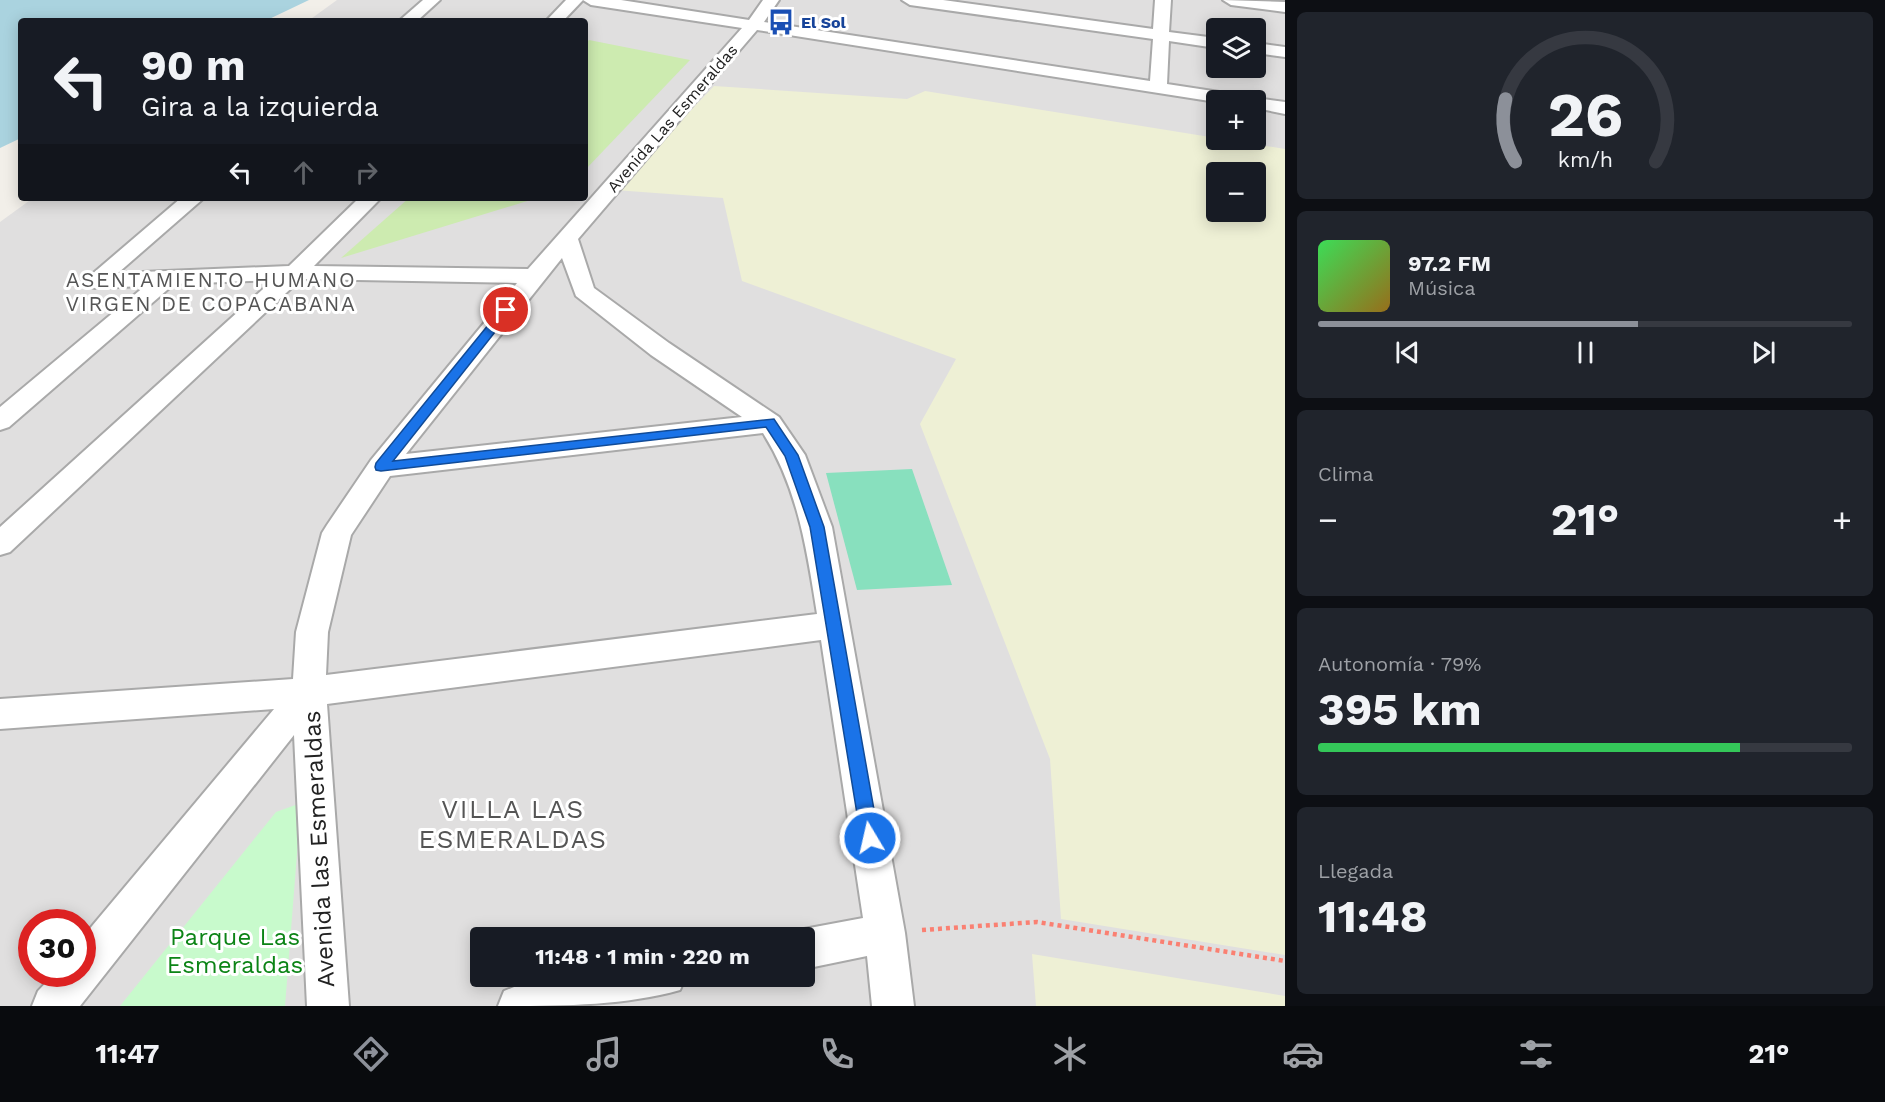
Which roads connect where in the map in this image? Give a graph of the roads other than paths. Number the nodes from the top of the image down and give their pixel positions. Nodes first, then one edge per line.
1 (432, 0) edge
2 (575, 0) edge
3 (591, 0) edge
4 (771, 0) edge
5 (910, 0) edge
6 (1163, 0) edge
7 (1231, 0) edge
8 (1285, 7) edge
9 (411, 18) edge
10 (557, 18) edge
11 (754, 24) junction
12 (1161, 36) junction
13 (1206, 42) edge
14 (1266, 49) edge
15 (1285, 52) edge
16 (1158, 88) junction
17 (1206, 95) edge
18 (1266, 105) edge
19 (1285, 108) edge
20 (190, 201) edge
21 (368, 201) edge
22 (567, 240) junction
23 (295, 272) junction
24 (534, 276) junction
25 (168, 278) junction
26 (0, 421) edge
27 (770, 423) junction
28 (381, 467) junction
29 (0, 544) edge
30 (835, 625) junction
31 (309, 692) junction
32 (0, 714) edge
33 (885, 933) junction
34 (815, 947) edge
35 (96, 953) edge
36 (69, 987) edge
37 (612, 987) edge
38 (53, 1006) edge
39 (328, 1006) edge
40 (519, 1006) edge
41 (893, 1006) edge

1 - 9 street
2 - 10 street
3 - 11 street
4 - 11 street, Avenida Las Esmeraldas
5 - 12 street
6 - 12 street
7 - 8 street
11 - 16 street
11 - 22 street, Avenida Las Esmeraldas
12 - 13 street
12 - 16 street
14 - 15 street
16 - 17 street
18 - 19 street
20 - 25 street
21 - 23 street
22 - 24 street, Avenida Las Esmeraldas
22 - 27 street
23 - 24 street
23 - 25 street
23 - 29 street
24 - 28 street, Avenida Las Esmeraldas
25 - 26 street
27 - 28 street
27 - 30 street
28 - 31 street, Avenida Las Esmeraldas
30 - 31 street
30 - 33 street
31 - 32 street
31 - 35 street
31 - 39 street, Avenida las Esmeraldas
33 - 34 street
33 - 41 street
36 - 38 street
37 - 40 street

